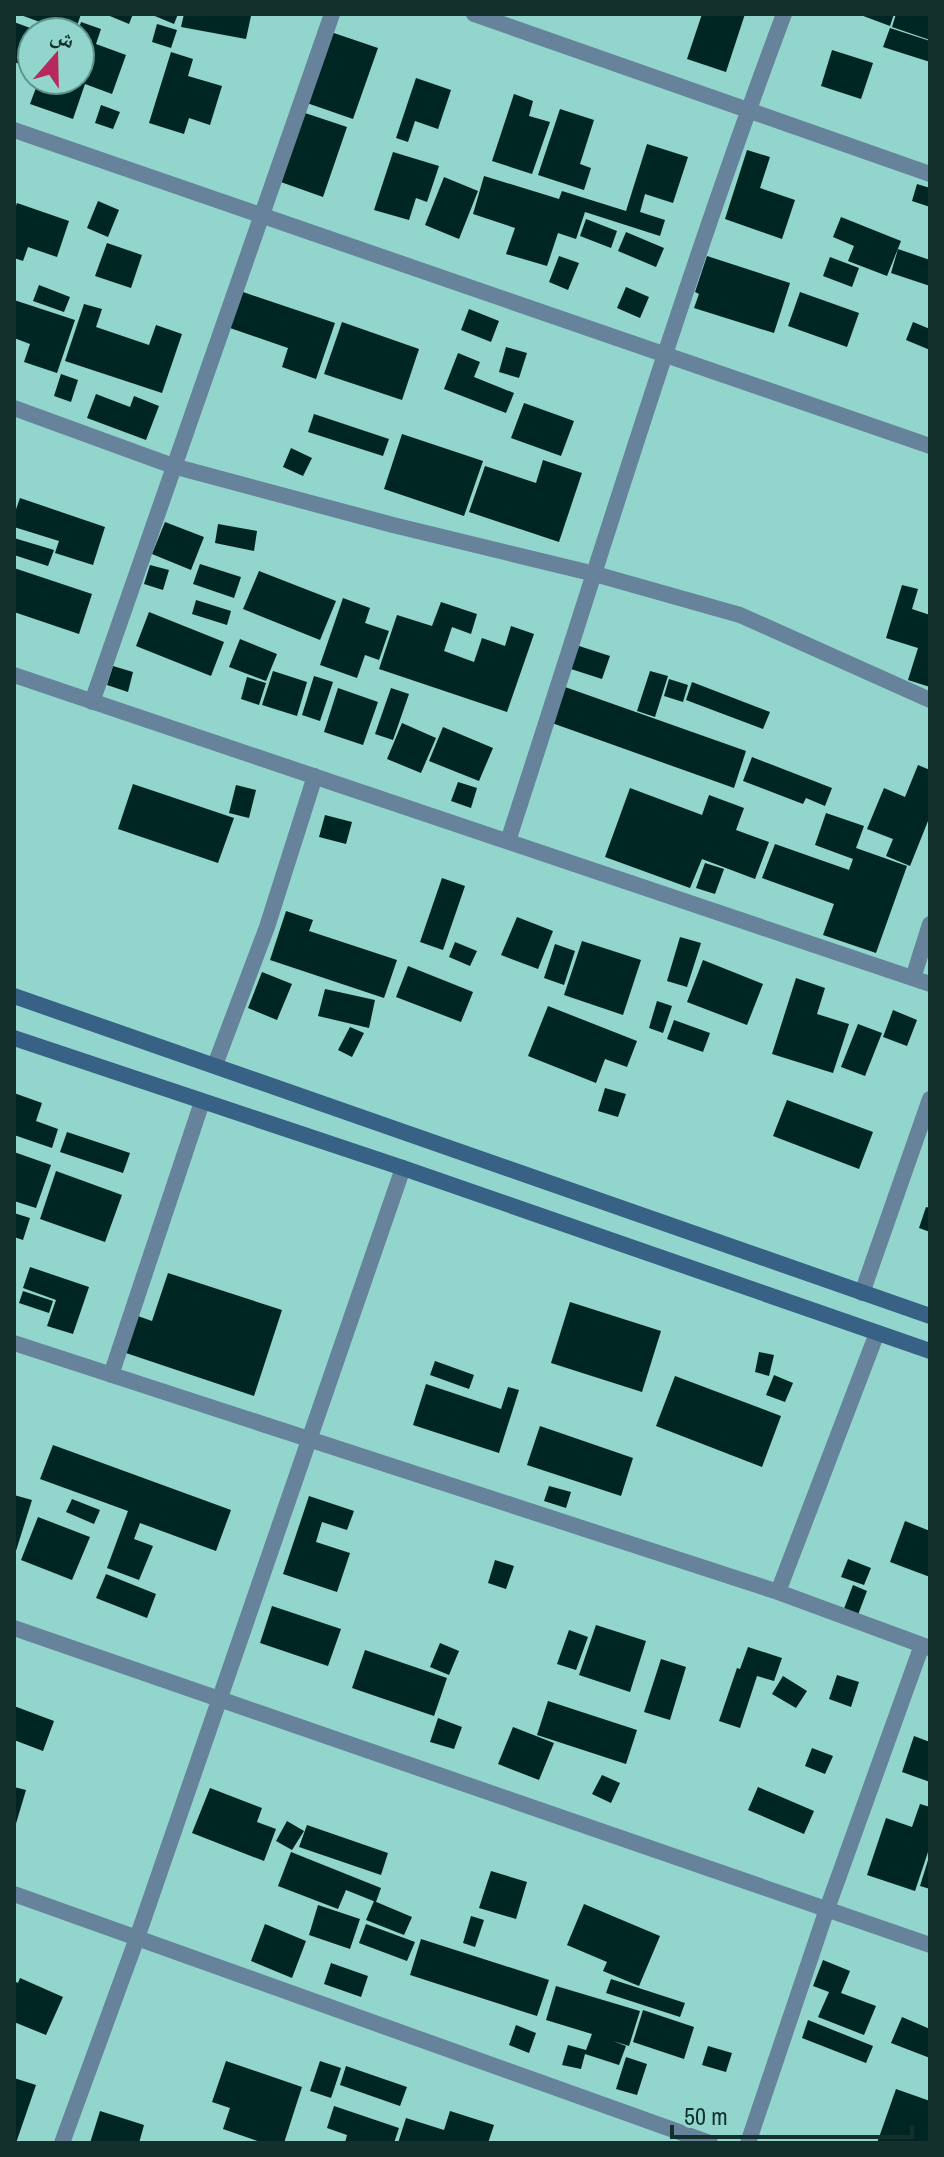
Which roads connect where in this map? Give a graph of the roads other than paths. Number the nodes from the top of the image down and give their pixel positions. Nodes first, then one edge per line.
1 (332, 14) edge
2 (474, 14) edge
3 (784, 14) edge
4 (748, 111) junction
5 (14, 130) edge
6 (930, 174) edge
7 (263, 214) junction
8 (667, 353) junction
9 (14, 408) edge
10 (930, 446) edge
11 (173, 466) junction
12 (595, 574) junction
13 (14, 675) edge
14 (930, 700) edge
15 (92, 702) junction
16 (315, 776) junction
17 (508, 841) junction
18 (930, 924) edge
19 (913, 978) junction
20 (930, 984) edge
21 (14, 996) edge
22 (14, 1038) edge
23 (215, 1065) junction
24 (930, 1099) edge
25 (202, 1102) junction
26 (403, 1168) junction
27 (862, 1293) junction
28 (930, 1316) edge
29 (877, 1333) junction
30 (14, 1343) edge
31 (930, 1351) edge
32 (111, 1375) junction
33 (307, 1440) junction
34 (778, 1592) junction
35 (14, 1628) edge
36 (926, 1647) edge
37 (219, 1701) junction
38 (14, 1894) edge
39 (827, 1909) junction
40 (137, 1938) junction
41 (930, 1945) edge
42 (62, 2143) edge
43 (710, 2143) edge
44 (748, 2143) edge

1 - 7 street
2 - 4 street
3 - 4 street
4 - 6 street
4 - 8 street
5 - 7 street
7 - 8 street
7 - 11 street
8 - 10 street
8 - 12 street
9 - 11 street
11 - 12 street
11 - 15 street
12 - 14 street
12 - 17 street
13 - 15 street
15 - 16 street
16 - 17 street
16 - 23 street
17 - 19 street
18 - 19 street
19 - 20 street
21 - 23 street
22 - 25 street
23 - 27 street
24 - 27 street
25 - 26 street
25 - 32 street
26 - 29 street
26 - 33 street
27 - 28 street
29 - 31 street
29 - 34 street
30 - 32 street
32 - 33 street
33 - 34 street
33 - 37 street
34 - 36 street
35 - 37 street
36 - 39 street
37 - 39 street
37 - 40 street
38 - 40 street
39 - 41 street
39 - 44 street
40 - 42 street
40 - 43 street

